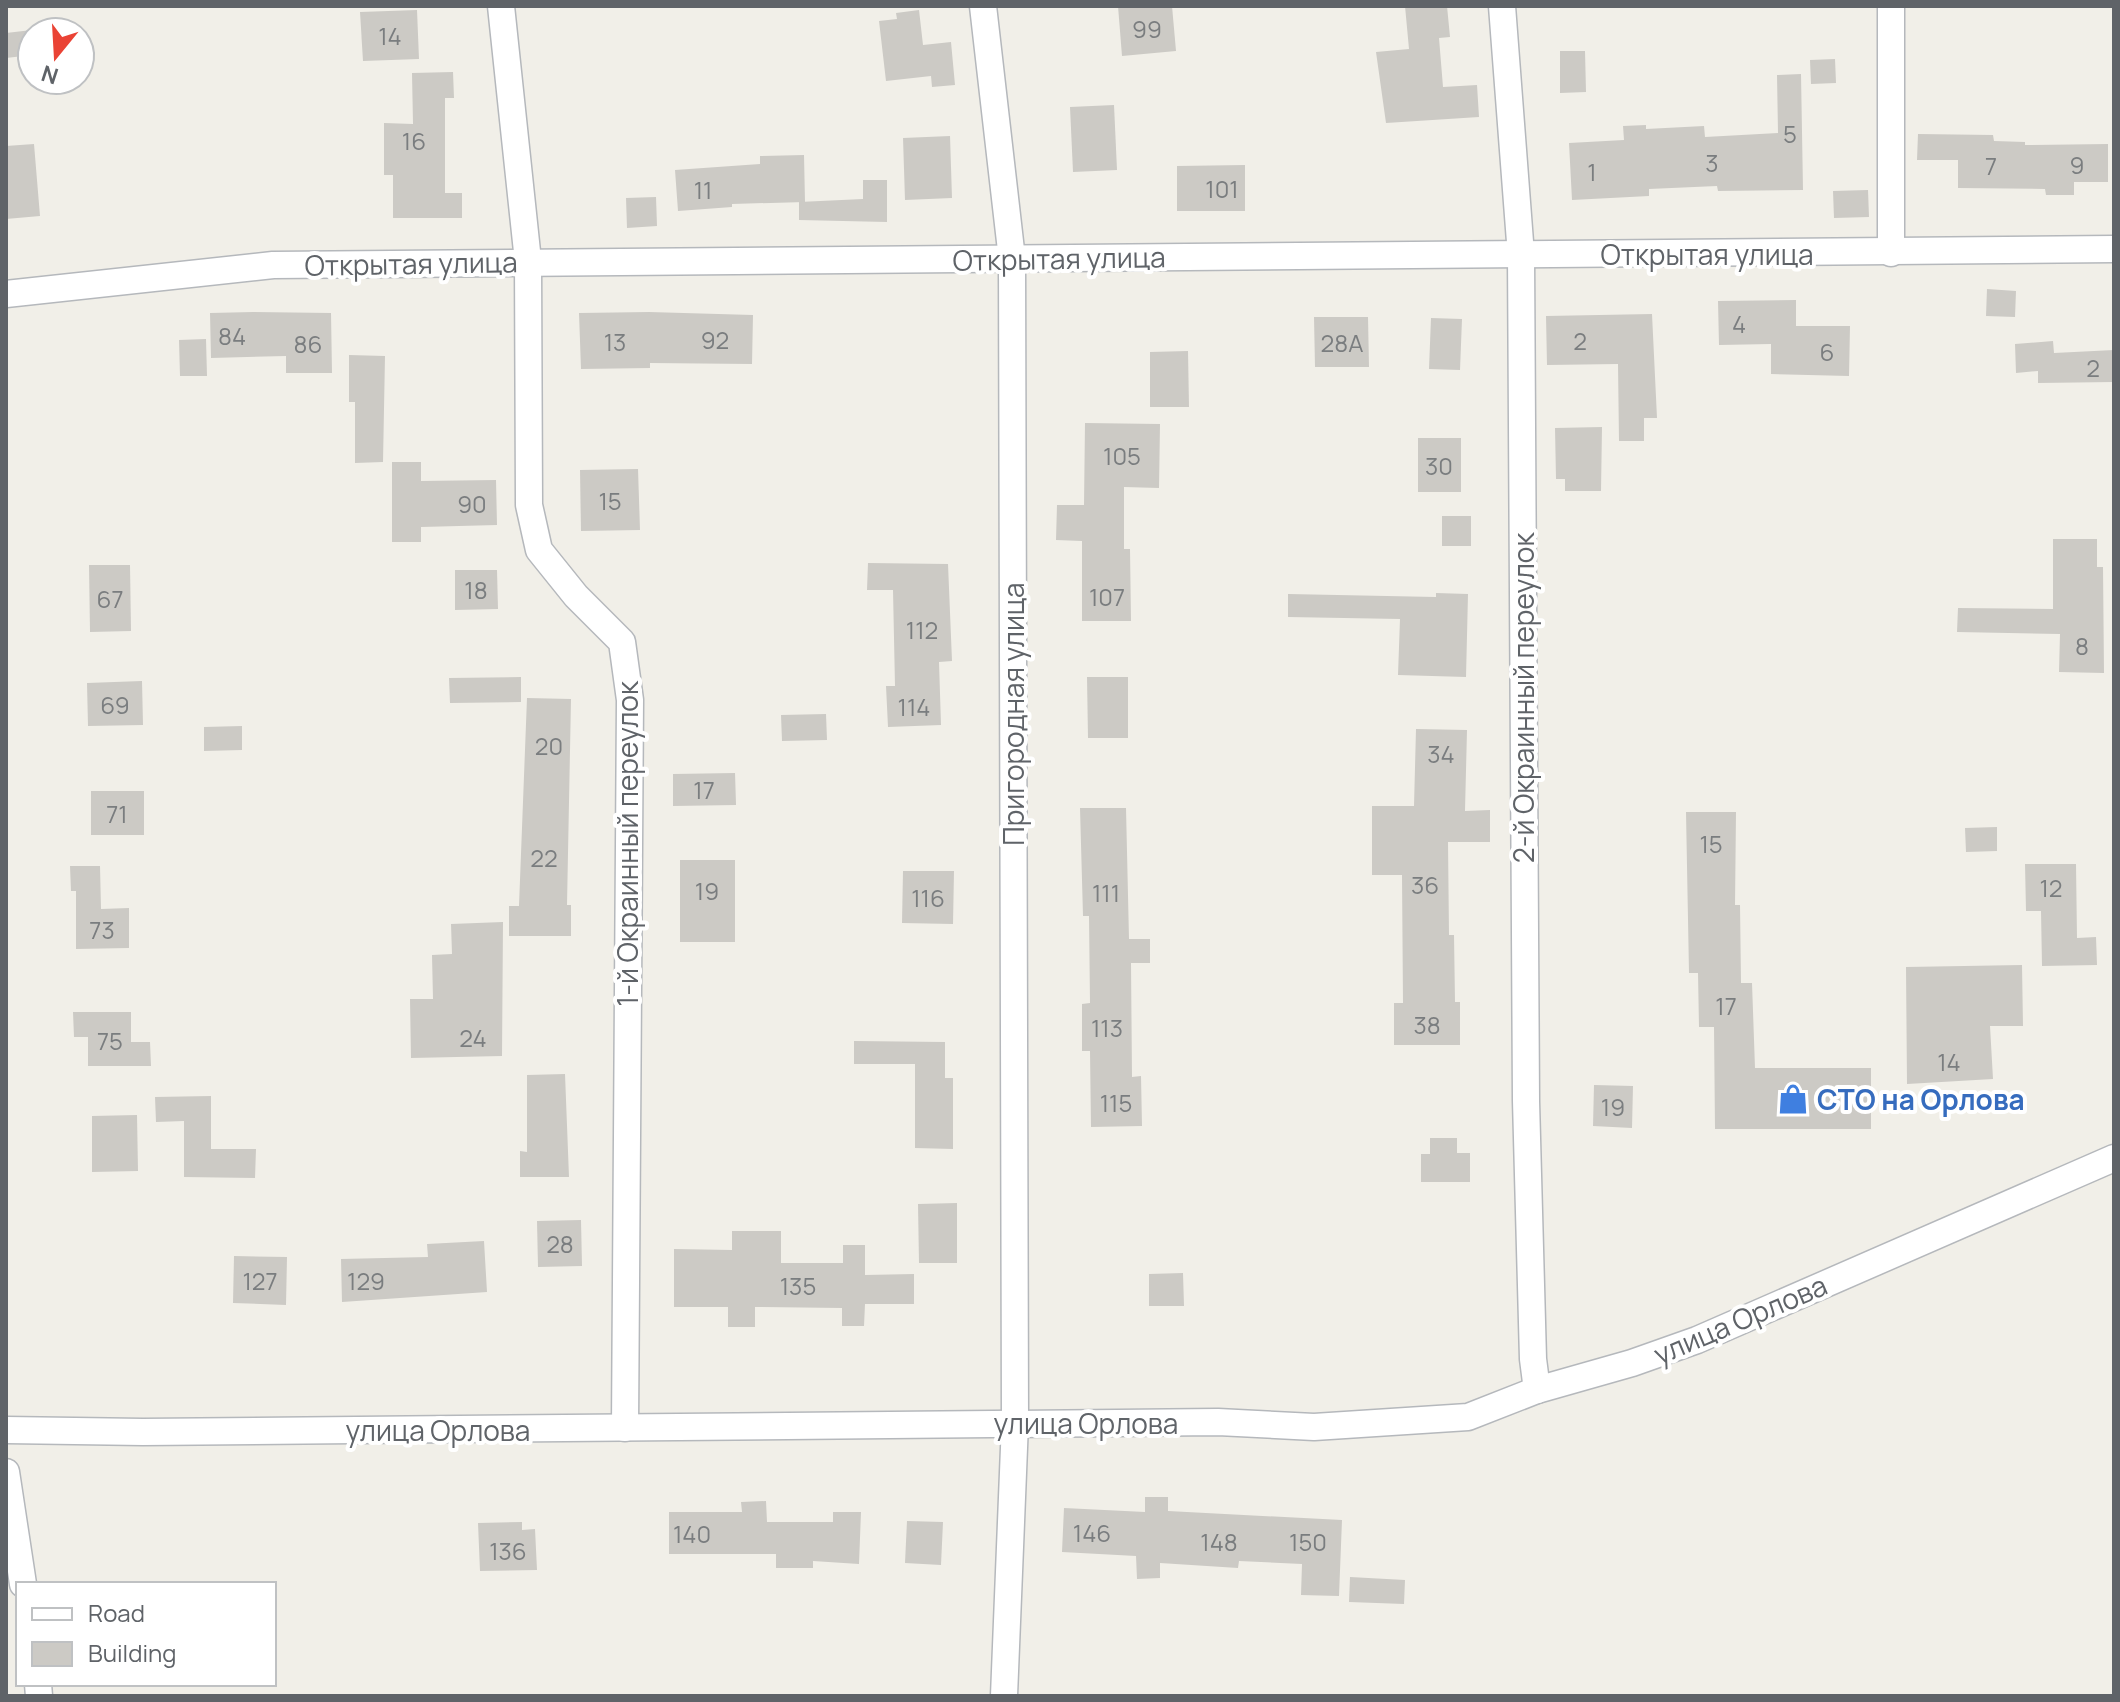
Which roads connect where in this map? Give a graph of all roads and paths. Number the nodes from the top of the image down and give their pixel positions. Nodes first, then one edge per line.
1 (501, 6) edge
2 (983, 6) edge
3 (1502, 6) edge
4 (1891, 6) edge
5 (2114, 249) edge
6 (1891, 253) junction
7 (1521, 255) junction
8 (1012, 259) junction
9 (528, 261) junction
10 (6, 294) edge
11 (2114, 1158) edge
12 (1537, 1390) junction
13 (1015, 1423) junction
14 (625, 1428) junction
15 (6, 1430) edge
16 (6, 1472) edge
17 (23, 1582) edge
18 (1004, 1696) edge

1 - 9 street, 1-й Окраинный переулок
2 - 8 street, Пригородная улица
3 - 7 street, 2-й Окраинный переулок
4 - 6 street
5 - 6 street, Открытая улица
6 - 7 street, Открытая улица
7 - 8 street, Открытая улица
7 - 12 street, 2-й Окраинный переулок
8 - 9 street, Открытая улица
8 - 13 street, Пригородная улица
9 - 10 street, Открытая улица
9 - 14 street, 1-й Окраинный переулок
11 - 12 street, улица Орлова
12 - 13 street, улица Орлова
13 - 14 street, улица Орлова
13 - 18 street, Пригородная улица
14 - 15 street, улица Орлова
16 - 17 street

